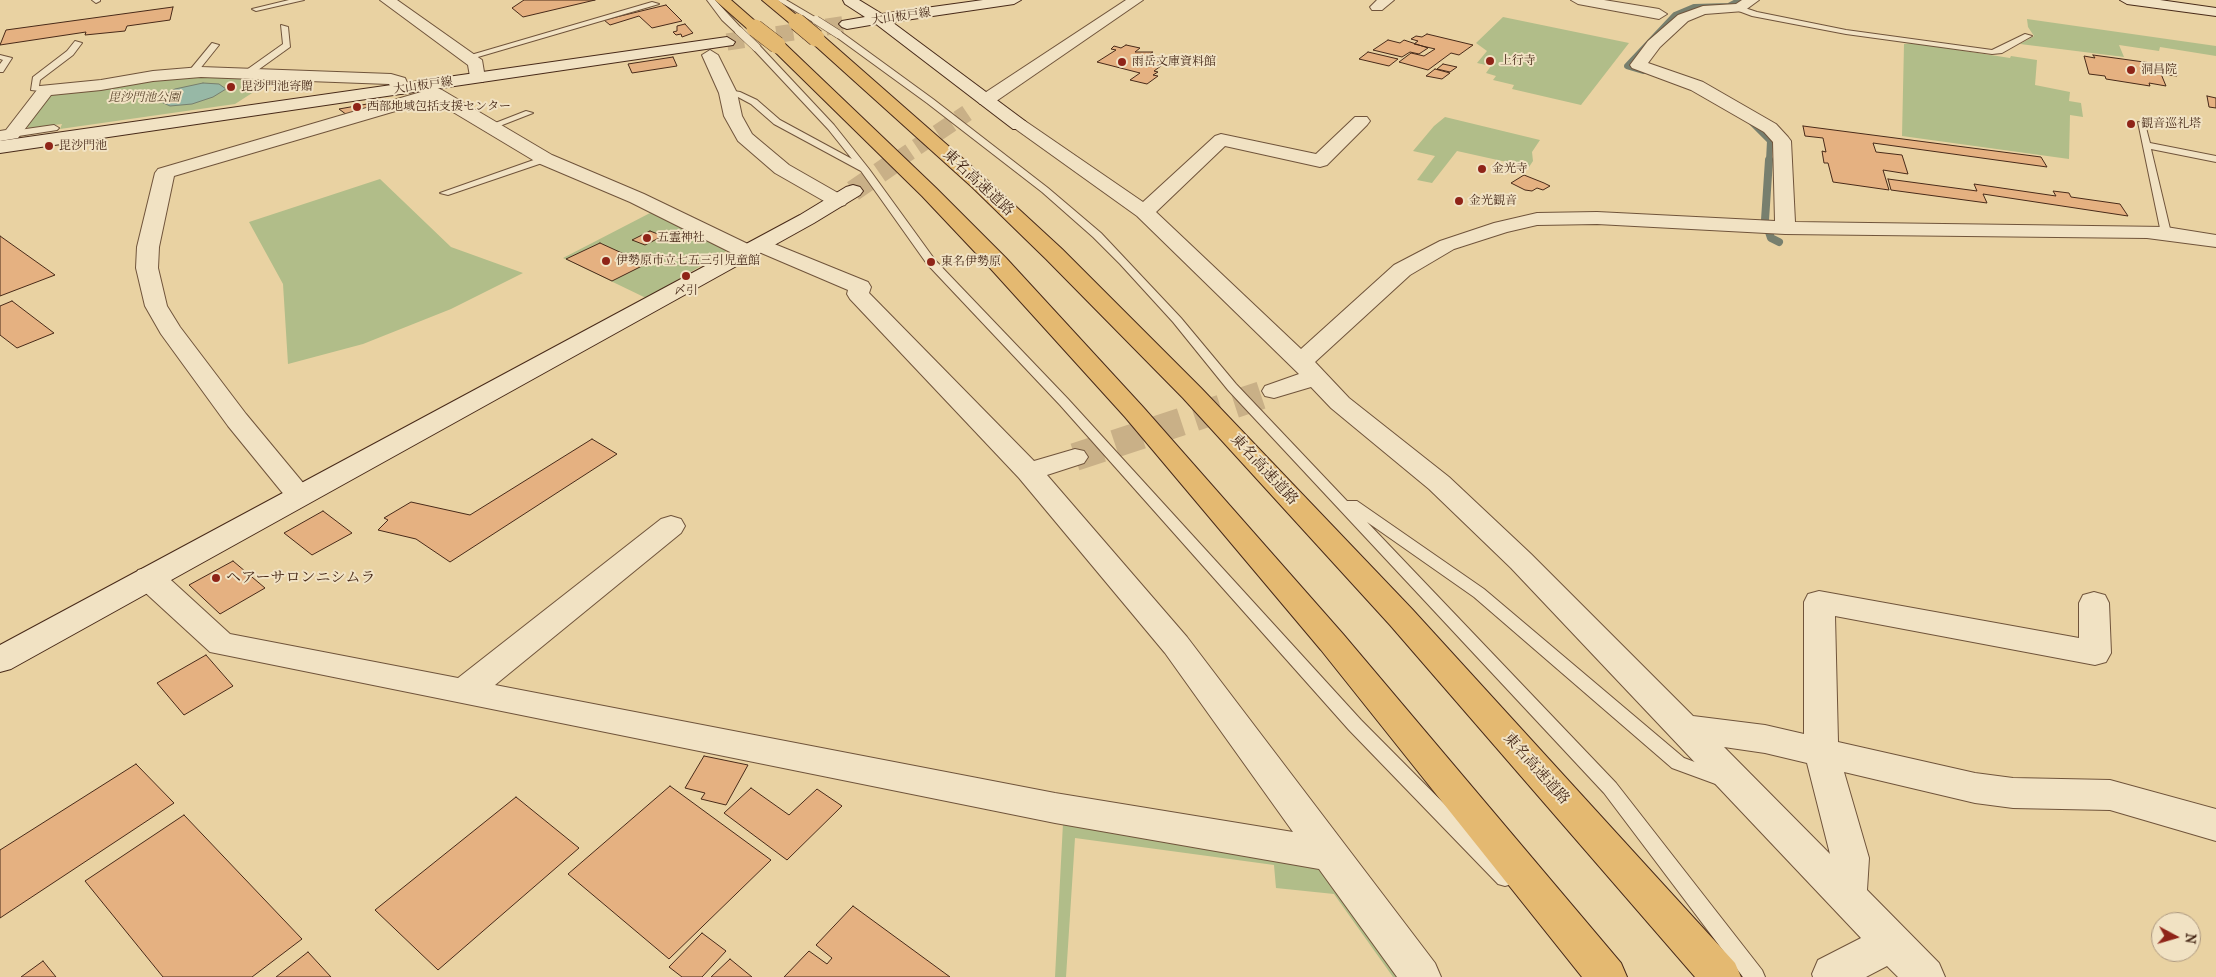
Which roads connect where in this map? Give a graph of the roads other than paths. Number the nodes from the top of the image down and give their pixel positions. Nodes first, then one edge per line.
1 (300, 0) edge
2 (387, 0) edge
3 (711, 0) edge
4 (722, 0) edge
5 (769, 0) edge
6 (782, 0) edge
7 (849, 0) tunnel mouth
8 (1014, 0) edge
9 (1136, 0) edge
10 (1578, 0) edge
11 (2127, 0) edge
12 (2170, 3) edge
13 (655, 4) dead end
14 (1746, 4) edge
15 (256, 9) dead end
16 (2216, 12) edge
17 (1659, 14) dead end
18 (880, 20) junction
19 (823, 28) junction
20 (283, 32) dead end
21 (733, 36) junction
22 (2028, 36) dead end
23 (78, 43) dead end
24 (214, 45) dead end
25 (766, 46) junction
26 (710, 55) dead end
27 (0, 57) edge
28 (468, 58) junction
29 (0, 70) edge
30 (192, 73) junction
31 (248, 73) junction
32 (477, 78) junction
33 (401, 89) junction
34 (46, 90) junction
35 (429, 90) junction
36 (728, 94) junction
37 (986, 100) junction
38 (529, 113) dead end
39 (968, 113) tunnel mouth
40 (1361, 121) dead end
41 (2141, 124) dead end
42 (489, 127) junction
43 (4, 139) edge
44 (2147, 145) junction
45 (545, 159) junction
46 (2216, 159) edge
47 (852, 188) junction
48 (445, 193) dead end
49 (1144, 212) junction
50 (1773, 227) junction
51 (2166, 233) junction
52 (2216, 242) edge
53 (754, 248) junction
54 (1308, 370) junction
55 (1274, 391) tunnel mouth
56 (1075, 457) tunnel mouth
57 (1029, 472) junction
58 (1328, 488) junction
59 (300, 496) junction
60 (671, 526) dead end
61 (149, 578) junction
62 (2094, 603) dead end
63 (0, 660) edge
64 (463, 692) junction
65 (1683, 728) junction
66 (1821, 752) junction
67 (1740, 786) junction
68 (2216, 825) edge
69 (1329, 854) junction
70 (1847, 897) junction
71 (1892, 942) junction
72 (1832, 974) dead end
73 (1421, 977) edge
74 (1602, 977) edge
75 (1607, 977) edge
76 (1721, 977) edge
77 (1755, 977) edge
78 (1924, 977) edge

1 - 15 lane
2 - 28 street
3 - 21 lane
4 - 25 highway, bridge
5 - 19 highway, 東名高速道路
6 - 19 lane
7 - 18 street
8 - 18 street, 大山板戸線
9 - 37 street
10 - 17 street
11 - 12 street
12 - 16 street
13 - 28 lane
14 - 22 lane
14 - 50 street
18 - 19 street, 大山板戸線
18 - 37 street
19 - 58 lane
19 - 76 highway, 東名高速道路
20 - 31 lane
21 - 25 lane, bridge
21 - 32 street, 大山板戸線
23 - 34 lane
24 - 30 lane
25 - 47 lane
25 - 75 highway
26 - 36 street
27 - 29 lane
28 - 32 street
30 - 31 street
30 - 34 street
31 - 33 street
32 - 35 street, 大山板戸線
33 - 35 street, 大山板戸線
33 - 43 street, 大山板戸線
34 - 43 street
35 - 42 street
35 - 59 street
36 - 47 lane
36 - 47 street
37 - 39 street
37 - 49 street
38 - 42 lane
40 - 49 street
41 - 44 lane
42 - 45 street
44 - 46 lane
44 - 51 lane
45 - 48 lane
45 - 53 street
47 - 53 street
47 - 74 lane
49 - 54 street
50 - 51 street
50 - 54 street
51 - 52 street
53 - 57 street
53 - 59 street
54 - 55 street
54 - 65 street
56 - 57 street
57 - 69 street
58 - 67 lane
58 - 77 lane
59 - 61 street
60 - 64 street
61 - 63 street
61 - 64 street
62 - 66 street
64 - 69 street
65 - 66 street
65 - 67 street
66 - 68 street
66 - 70 street
67 - 70 street
69 - 73 street
70 - 71 street
71 - 72 street
71 - 78 street

